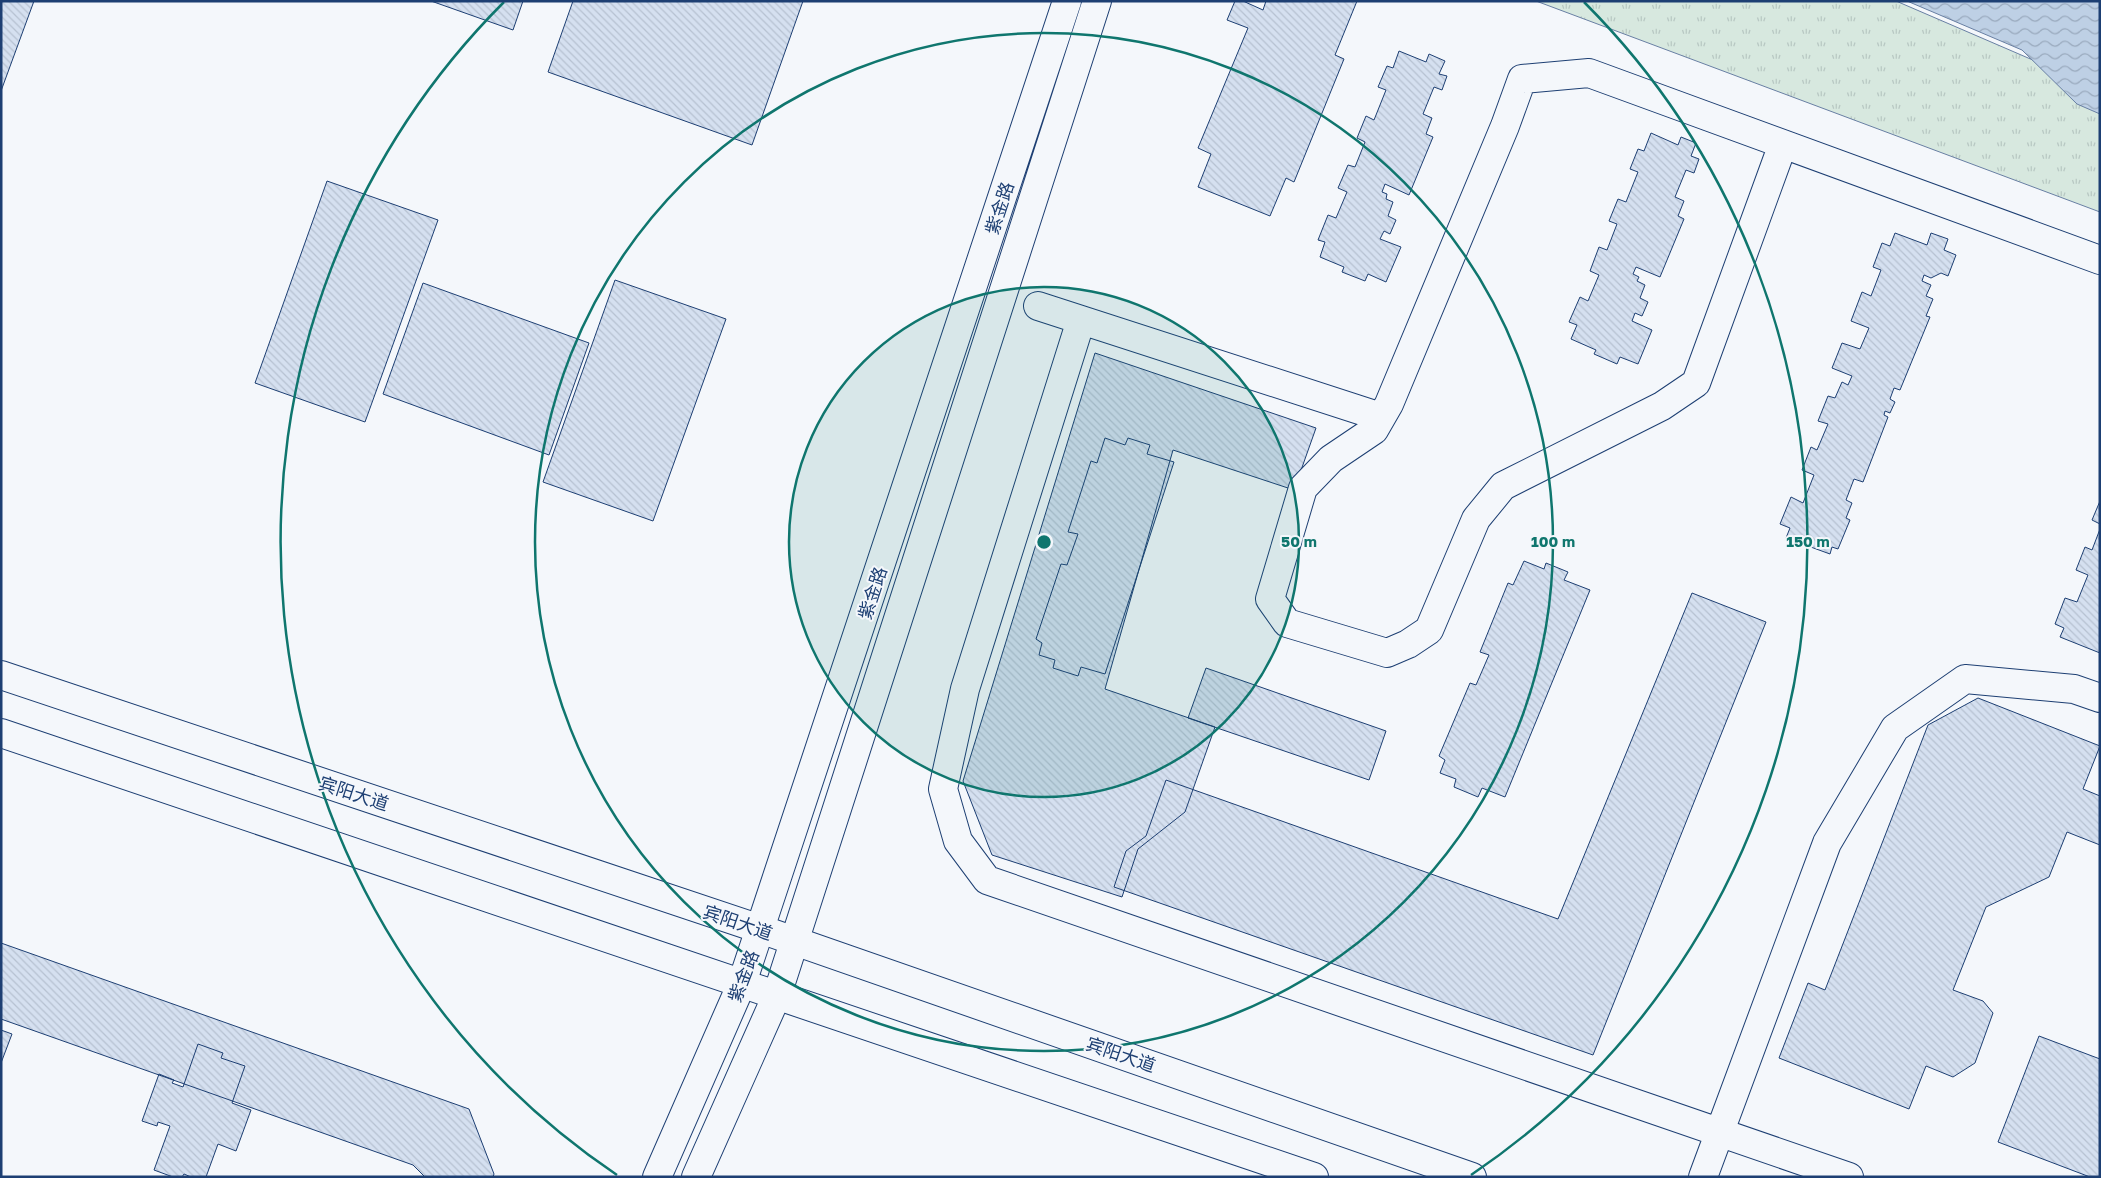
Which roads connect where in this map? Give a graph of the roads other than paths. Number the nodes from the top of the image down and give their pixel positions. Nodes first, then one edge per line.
1 (1067, 1) edge
2 (1097, 1) edge
3 (1783, 144) junction
4 (2100, 260) edge
5 (1038, 306) dead end
6 (1081, 320) junction
7 (1381, 417) junction
8 (1, 675) edge
9 (2100, 698) edge
10 (1, 733) edge
11 (760, 929) junction
12 (794, 941) junction
13 (742, 983) junction
14 (776, 995) junction
15 (1718, 1132) junction
16 (657, 1177) edge
17 (696, 1177) edge
18 (1314, 1177) edge
19 (1472, 1177) edge
20 (1703, 1177) edge
21 (1849, 1177) edge

1 - 11 main road, 紫金路
2 - 12 main road, 紫金路
3 - 4 main road
3 - 7 main road
3 - 7 main road
5 - 6 main road
6 - 7 main road
6 - 15 main road
8 - 11 main road, 宾阳大道
9 - 15 main road
10 - 13 main road
11 - 12 main road, 宾阳大道
11 - 13 main road, 紫金路
12 - 14 main road, 紫金路
12 - 19 main road, 宾阳大道
13 - 14 main road
13 - 16 main road, 紫金路
14 - 17 main road, 紫金路
14 - 18 main road
15 - 20 main road
15 - 21 main road

